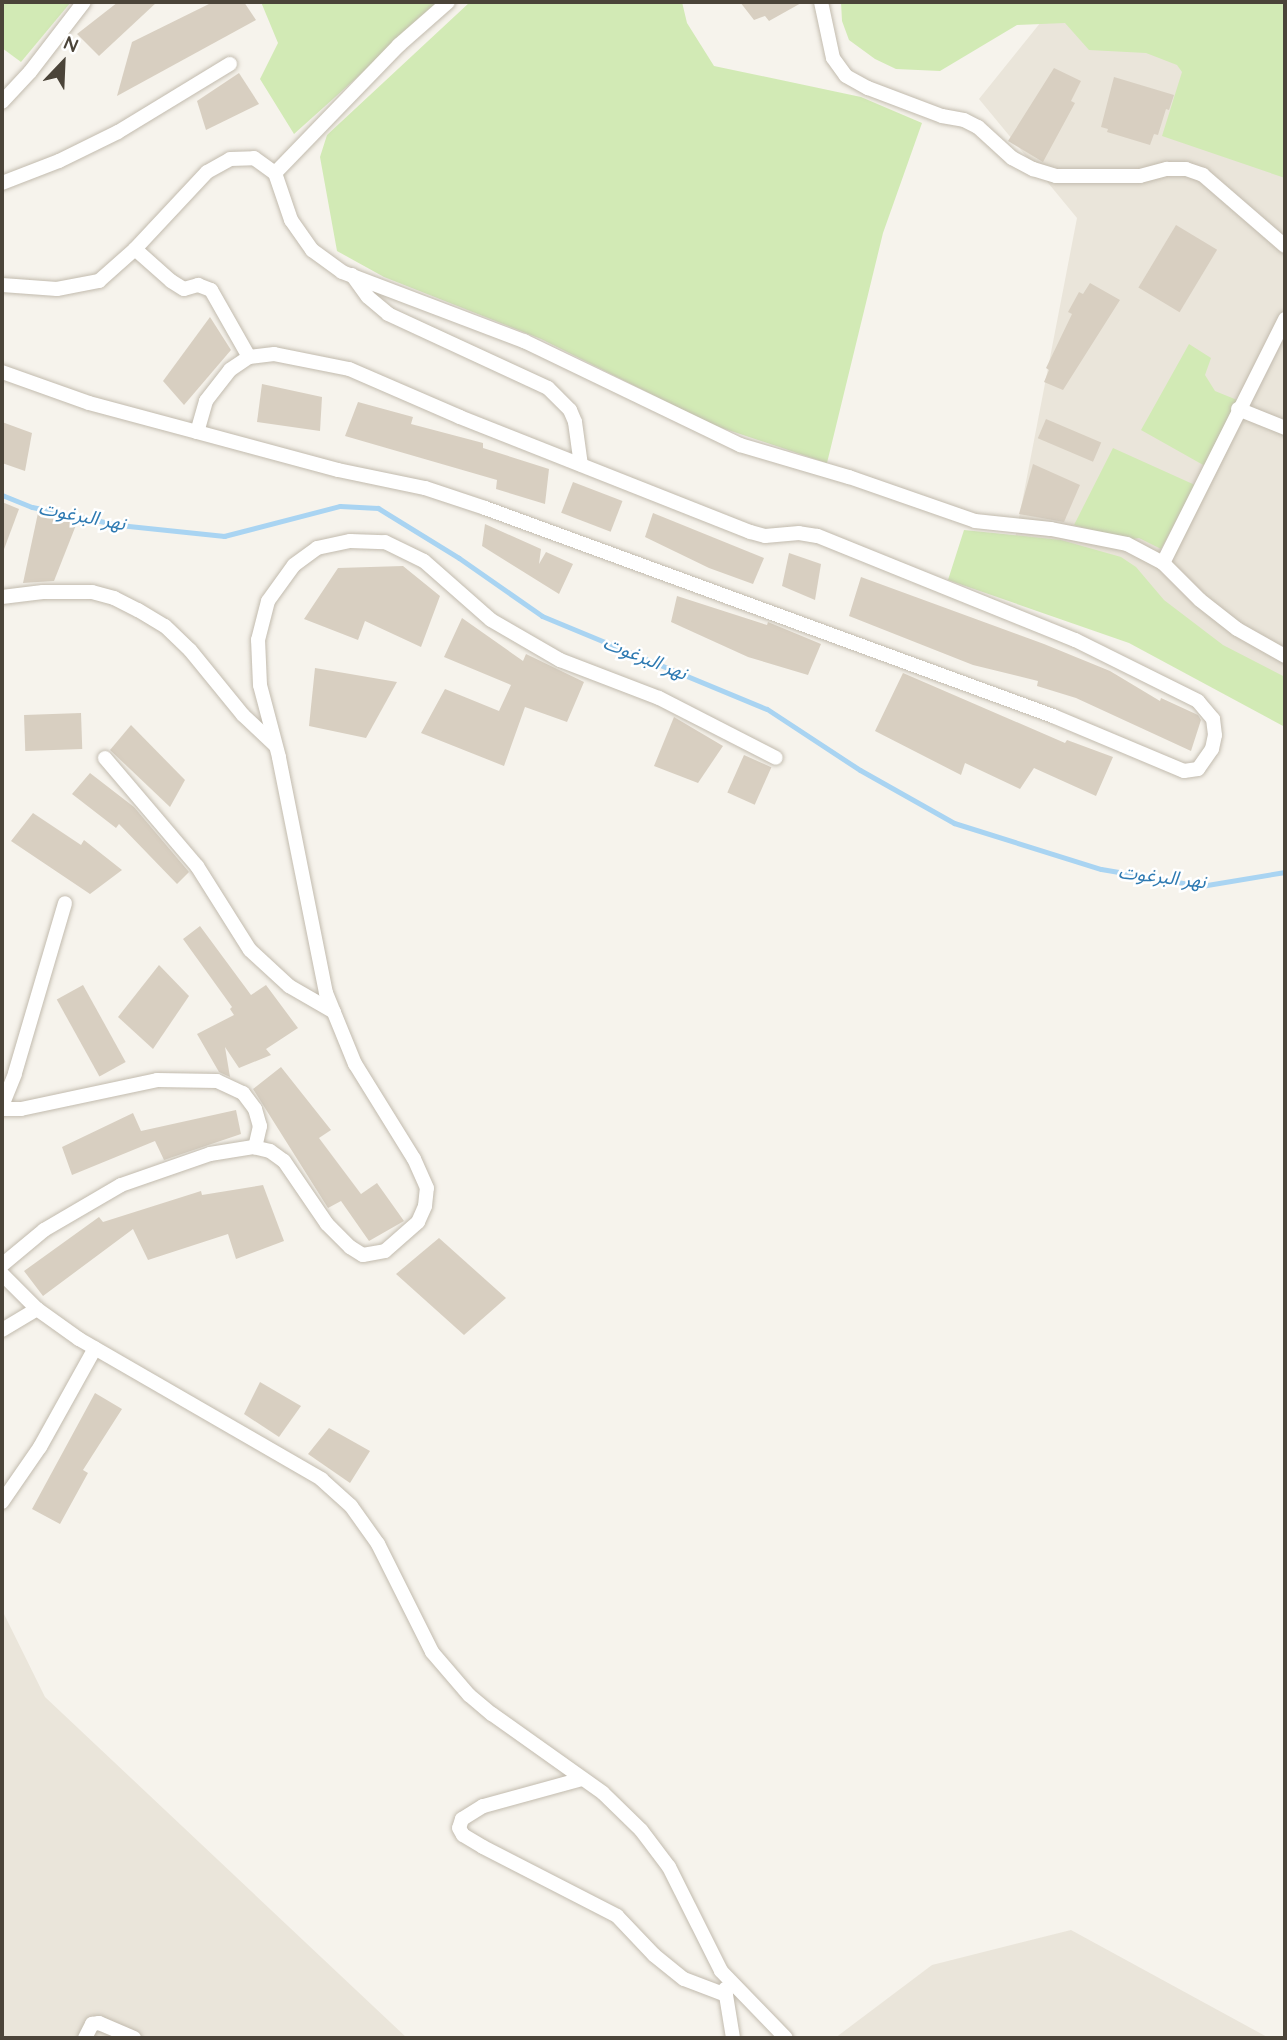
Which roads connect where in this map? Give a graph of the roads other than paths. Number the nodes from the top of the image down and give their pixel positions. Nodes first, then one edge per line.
1 (84, 2) edge
2 (448, 2) edge
3 (821, 2) edge
4 (230, 64) dead end
5 (2, 102) edge
6 (275, 173) junction
7 (2, 183) edge
8 (1285, 246) edge
9 (135, 249) junction
10 (352, 275) junction
11 (2, 285) edge
12 (1285, 319) edge
13 (248, 357) junction
14 (2, 372) edge
15 (1238, 409) junction
16 (1285, 428) edge
17 (197, 432) junction
18 (581, 465) junction
19 (1163, 563) junction
20 (2, 597) edge
21 (1285, 656) edge
22 (276, 747) junction
23 (105, 758) dead end
24 (776, 758) dead end
25 (65, 903) dead end
26 (334, 1012) junction
27 (2, 1108) edge
28 (255, 1147) junction
29 (2, 1265) edge
30 (2, 1274) edge
31 (37, 1309) junction
32 (2, 1330) edge
33 (95, 1348) junction
34 (2, 1502) edge
35 (582, 1779) junction
36 (721, 1970) junction
37 (726, 1995) junction
38 (85, 2038) edge
39 (134, 2038) edge
40 (733, 2038) edge
41 (786, 2038) edge

1 - 5 street
2 - 6 street
3 - 8 street
4 - 7 street
6 - 9 street
6 - 10 street
9 - 11 street
9 - 13 street
10 - 18 street
10 - 19 street
12 - 15 street
13 - 17 street
13 - 18 street
14 - 17 street
15 - 16 street
15 - 19 street
17 - 18 street
19 - 21 street
20 - 22 street
22 - 24 street
22 - 26 street
23 - 26 street
25 - 27 street
26 - 28 street
27 - 28 street
28 - 29 street
30 - 31 street
31 - 32 street
31 - 33 street
33 - 34 street
33 - 35 street
35 - 36 street
35 - 37 street
36 - 37 street
36 - 41 street
37 - 40 street
38 - 39 street

